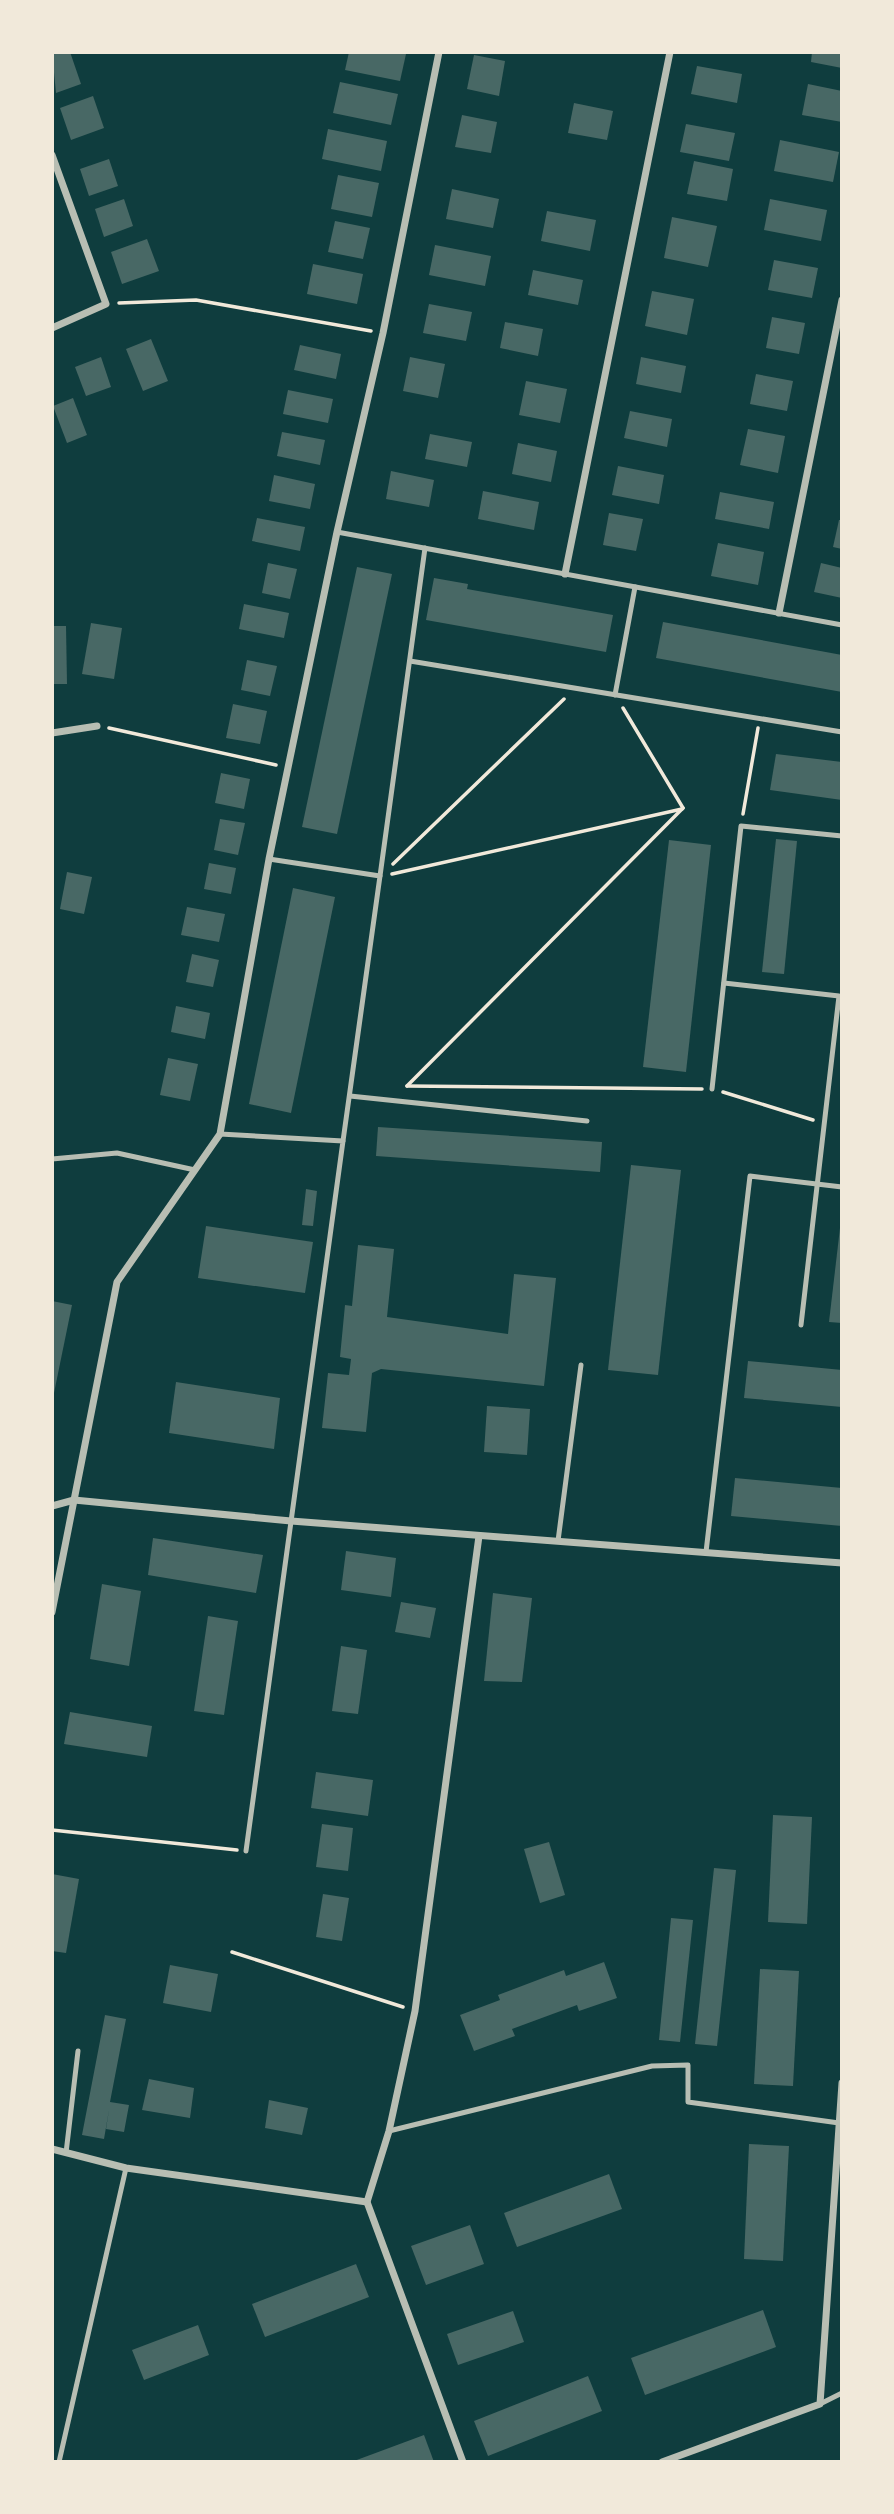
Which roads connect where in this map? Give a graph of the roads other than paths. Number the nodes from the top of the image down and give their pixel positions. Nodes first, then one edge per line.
1 (439, 52) edge
2 (670, 52) edge
3 (52, 155) edge
4 (842, 300) edge
5 (52, 328) edge
6 (337, 532) junction
7 (425, 548) junction
8 (565, 574) junction
9 (635, 587) junction
10 (779, 613) junction
11 (842, 625) edge
12 (410, 661) junction
13 (615, 695) junction
14 (97, 726) road end
15 (842, 732) edge
16 (52, 733) edge
17 (842, 836) edge
18 (269, 859) junction
19 (380, 876) junction
20 (724, 983) junction
21 (840, 996) edge
22 (712, 1089) road end
23 (350, 1096) junction
24 (587, 1121) dead end
25 (220, 1135) junction
26 (343, 1141) junction
27 (52, 1159) edge
28 (195, 1170) junction
29 (817, 1184) junction
30 (842, 1186) edge
31 (801, 1325) dead end
32 (581, 1365) dead end
33 (74, 1500) junction
34 (52, 1506) edge
35 (291, 1521) junction
36 (479, 1536) junction
37 (558, 1541) junction
38 (706, 1552) junction
39 (842, 1563) edge
40 (52, 1612) edge
41 (246, 1851) road end
42 (78, 2052) dead end
43 (842, 2083) edge
44 (839, 2123) junction
45 (389, 2131) junction
46 (52, 2150) edge
47 (66, 2153) junction
48 (126, 2168) junction
49 (367, 2202) junction
50 (842, 2393) edge
51 (820, 2404) junction
52 (59, 2462) edge
53 (463, 2462) edge
54 (662, 2462) edge

1 - 6 street
2 - 8 street
3 - 5 street
4 - 10 street
6 - 7 lane
6 - 18 street
7 - 8 lane
7 - 12 lane
8 - 9 lane
9 - 10 lane
9 - 13 lane
10 - 11 lane
12 - 13 lane
12 - 19 lane
13 - 15 lane
14 - 16 street
17 - 20 lane
18 - 19 lane
18 - 25 street
19 - 23 lane
20 - 21 lane
20 - 22 lane
21 - 29 lane
23 - 24 lane
23 - 26 lane
25 - 26 lane
25 - 28 street
26 - 35 lane
27 - 28 lane
28 - 33 street
29 - 30 lane
29 - 31 lane
29 - 38 lane
32 - 37 lane
33 - 34 street
33 - 35 street
33 - 40 street
35 - 36 street
35 - 41 lane
36 - 37 street
36 - 45 street
37 - 38 street
38 - 39 street
42 - 47 lane
43 - 44 street
44 - 45 lane
44 - 51 street
45 - 49 street
46 - 47 street
47 - 48 street
48 - 49 street
48 - 52 lane
49 - 53 street
50 - 51 lane
51 - 54 street

